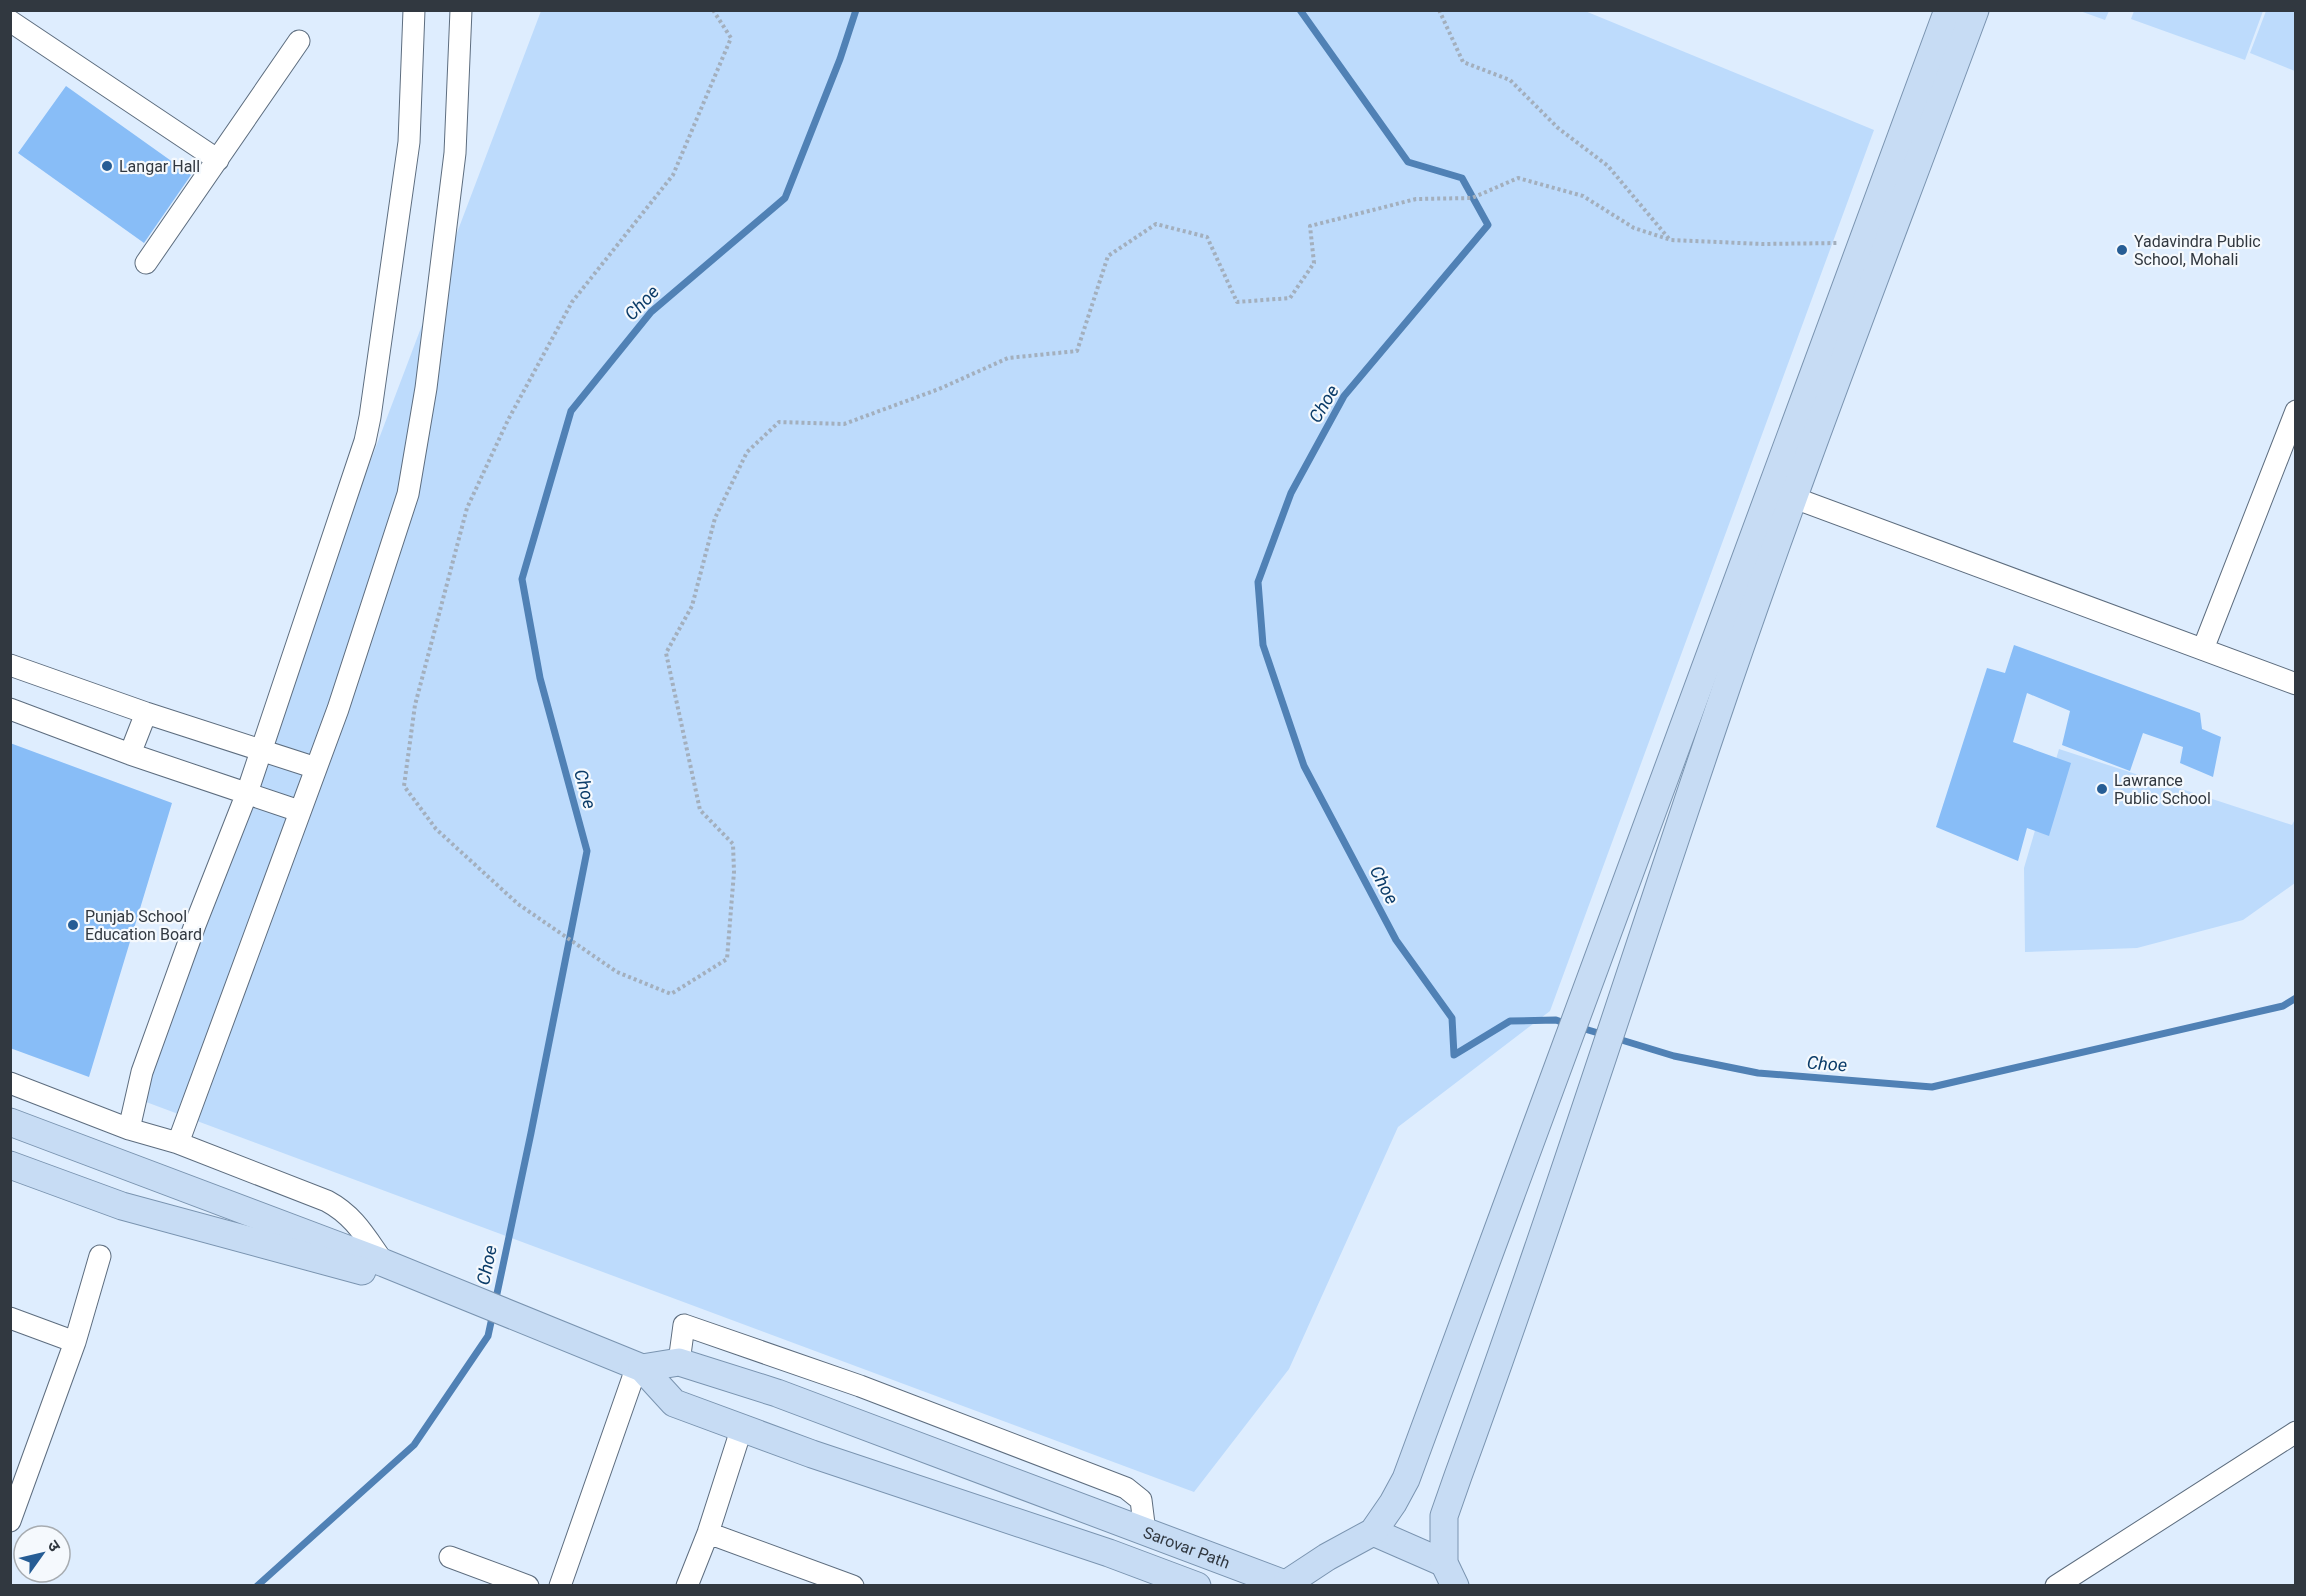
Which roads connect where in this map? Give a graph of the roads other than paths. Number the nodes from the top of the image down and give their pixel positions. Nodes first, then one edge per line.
1 (414, 10) edge
2 (461, 10) edge
3 (1948, 10) edge
4 (1975, 10) edge
5 (10, 21) edge
6 (299, 41) dead end
7 (218, 160) junction
8 (146, 263) dead end
9 (2295, 411) edge
10 (1784, 494) junction
11 (2203, 649) junction
12 (10, 665) edge
13 (2295, 684) edge
14 (10, 709) edge
15 (146, 713) junction
16 (262, 751) junction
17 (130, 754) junction
18 (316, 768) junction
19 (247, 793) junction
20 (1658, 799) junction
21 (1686, 808) junction
22 (299, 811) junction
23 (1558, 1070) junction
24 (1593, 1082) junction
25 (10, 1083) edge
26 (10, 1122) edge
27 (129, 1129) junction
28 (178, 1143) junction
29 (10, 1164) edge
30 (100, 1256) dead end
31 (394, 1267) junction
32 (10, 1318) edge
33 (75, 1342) junction
34 (679, 1362) junction
35 (640, 1367) junction
36 (742, 1427) junction
37 (2295, 1432) edge
38 (10, 1521) edge
39 (1145, 1532) junction
40 (1373, 1532) junction
41 (708, 1533) junction
42 (450, 1557) dead end
43 (1449, 1574) edge
44 (849, 1585) edge
45 (1288, 1585) edge
46 (528, 1586) edge
47 (560, 1586) edge
48 (687, 1586) edge
49 (1197, 1586) edge
50 (2056, 1586) edge

1 - 16 street
2 - 18 street
3 - 10 main road
4 - 10 main road
5 - 7 street
6 - 7 street
7 - 8 street
9 - 11 street
10 - 11 street
10 - 20 main road
10 - 21 main road
11 - 13 street
12 - 15 street
14 - 17 street
15 - 16 street
15 - 17 street
16 - 18 street
16 - 19 street
17 - 19 street
18 - 22 street
19 - 22 street
19 - 27 street
20 - 21 main road
20 - 23 main road
21 - 24 main road
22 - 28 street
23 - 24 main road
23 - 40 main road
24 - 43 main road
25 - 27 street
26 - 31 main road
27 - 28 street
28 - 31 street
29 - 31 main road
30 - 33 street
31 - 35 main road
32 - 33 street
33 - 38 street
34 - 35 main road
34 - 39 main road, Sarovar Path
34 - 39 street
35 - 36 main road
35 - 47 street
36 - 41 street
36 - 49 main road
37 - 50 street
39 - 45 main road, Sarovar Path
40 - 43 main road
40 - 45 main road
41 - 44 street
41 - 48 street
42 - 46 street

